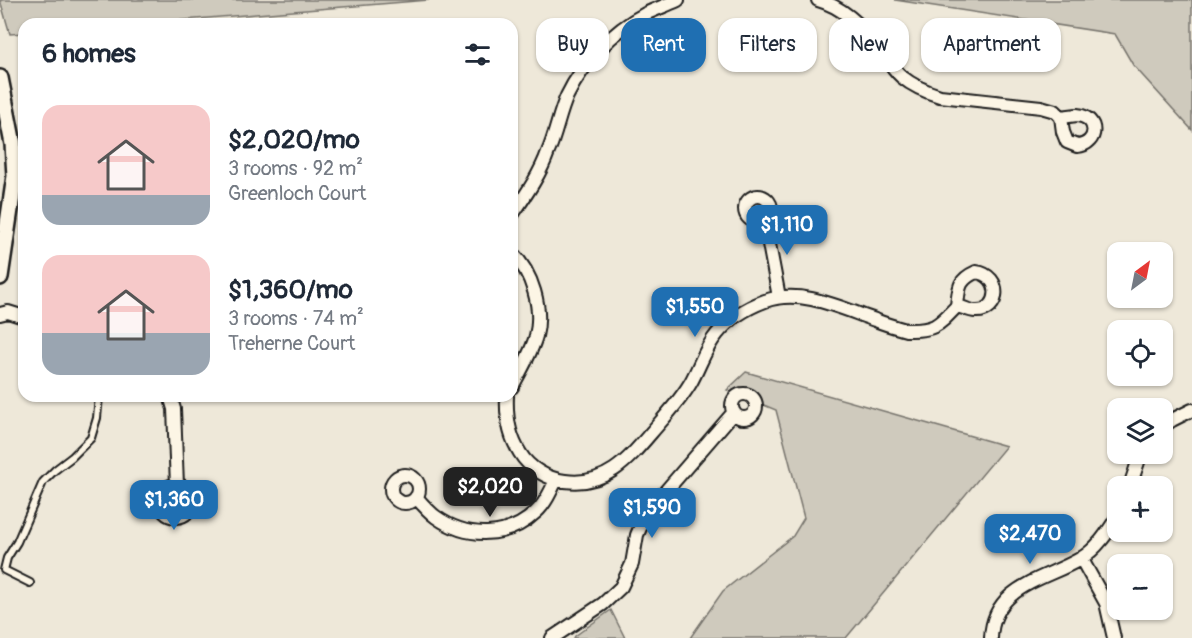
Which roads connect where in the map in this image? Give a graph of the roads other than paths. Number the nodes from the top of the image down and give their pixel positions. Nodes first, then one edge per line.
1 (678, 0) edge
2 (818, 0) edge
3 (0, 78) edge
4 (1061, 117) dead end
5 (518, 206) edge
6 (763, 222) dead end
7 (518, 260) edge
8 (0, 277) edge
9 (779, 297) junction
10 (957, 306) dead end
11 (0, 314) edge
12 (18, 314) edge
13 (518, 375) edge
14 (98, 402) edge
15 (172, 402) edge
16 (507, 402) edge
17 (1192, 410) edge
18 (734, 412) dead end
19 (1173, 420) edge
20 (556, 480) junction
21 (177, 485) dead end
22 (416, 498) dead end
23 (1107, 532) edge
24 (1082, 558) junction
25 (30, 583) dead end
26 (552, 638) edge
27 (991, 638) edge
28 (1114, 638) edge

1 - 5 street
2 - 4 street
3 - 8 street
6 - 9 street
7 - 13 street
9 - 10 street
9 - 20 street
11 - 12 street
14 - 25 lane
15 - 21 street
16 - 20 street
17 - 19 street
18 - 26 street
20 - 22 street
23 - 24 street
24 - 27 street
24 - 28 street

